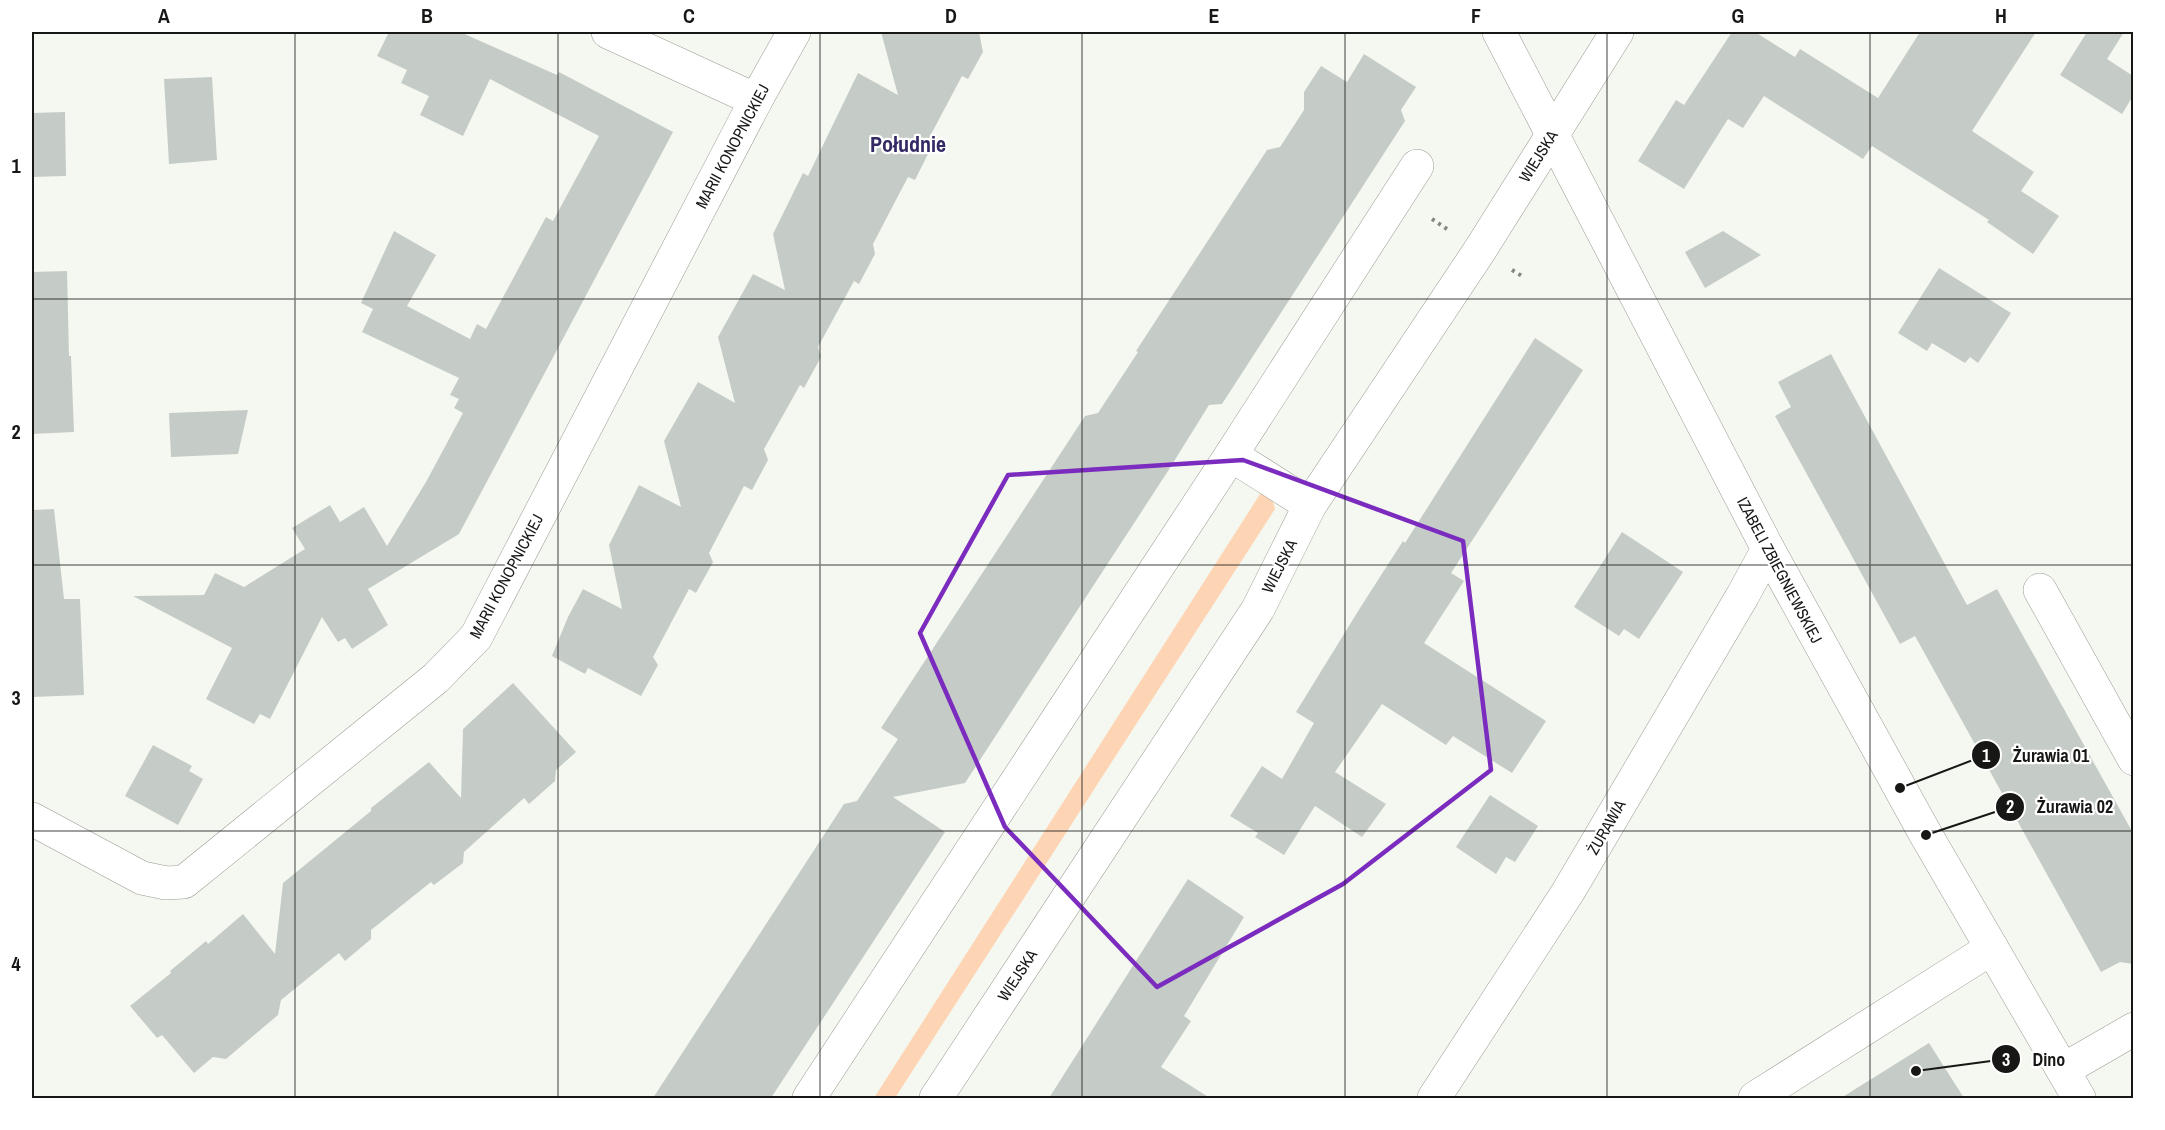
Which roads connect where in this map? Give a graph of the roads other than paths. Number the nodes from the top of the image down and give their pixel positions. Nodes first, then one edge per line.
1 (608, 32) edge
2 (794, 32) edge
3 (1499, 32) edge
4 (1617, 32) edge
5 (756, 100) junction
6 (1551, 134) junction
7 (1417, 166) dead end
8 (1231, 454) junction
9 (1310, 505) junction
10 (1768, 549) junction
11 (2040, 590) dead end
12 (2133, 759) edge
13 (32, 819) edge
14 (1992, 948) junction
15 (2133, 1029) edge
16 (2063, 1070) junction
17 (809, 1098) edge
18 (936, 1098) edge
19 (1434, 1098) edge
20 (1755, 1098) edge
21 (2079, 1098) edge

1 - 5 street
2 - 5 street, MARII KONOPNICKIEJ
3 - 6 street, IZABELI ZBIEGNIEWSKIEJ
4 - 6 street, WIEJSKA
5 - 13 street, MARII KONOPNICKIEJ
6 - 9 street, WIEJSKA
6 - 10 street, IZABELI ZBIEGNIEWSKIEJ
7 - 8 street
8 - 9 street
8 - 17 street
9 - 18 street, WIEJSKA
10 - 14 street, IZABELI ZBIEGNIEWSKIEJ
10 - 19 street, ŻURAWIA
11 - 12 street
14 - 16 street, IZABELI ZBIEGNIEWSKIEJ
14 - 20 street
15 - 16 street
16 - 21 street, IZABELI ZBIEGNIEWSKIEJ

